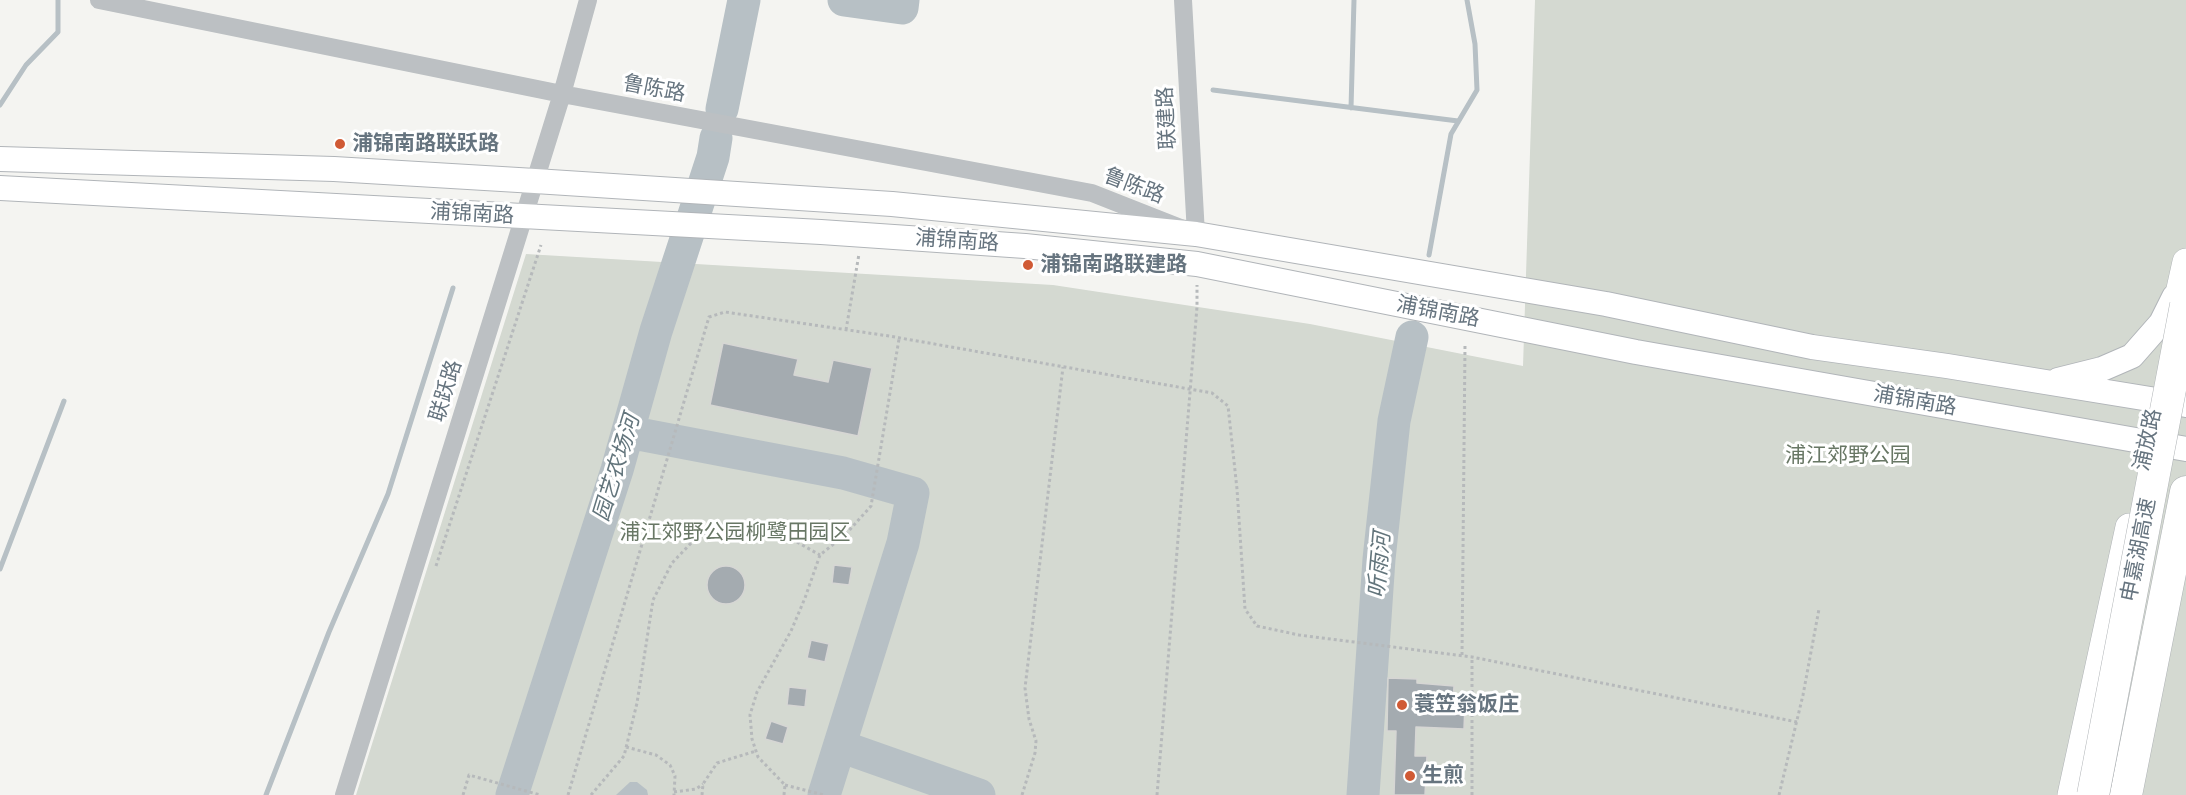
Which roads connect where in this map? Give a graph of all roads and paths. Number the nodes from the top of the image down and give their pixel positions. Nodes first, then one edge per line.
1 (99, 0) edge
2 (588, 0) edge
3 (1183, 0) edge
4 (562, 94) junction
5 (0, 159) edge
6 (535, 181) junction
7 (0, 188) edge
8 (524, 217) junction
9 (1196, 234) junction
10 (862, 235) junction
11 (541, 245) dead end
12 (1197, 264) junction
13 (2185, 282) edge
14 (846, 330) junction
15 (900, 338) junction
16 (1465, 345) dead end
17 (1063, 367) junction
18 (2043, 382) junction
19 (1189, 389) junction
20 (2157, 400) junction
21 (2186, 405) edge
22 (2148, 441) junction
23 (2186, 449) edge
24 (2186, 492) edge
25 (2186, 547) edge
26 (820, 555) junction
27 (435, 568) dead end
28 (1819, 609) dead end
29 (1462, 656) junction
30 (1472, 657) junction
31 (1797, 722) junction
32 (626, 747) junction
33 (756, 751) junction
34 (703, 784) junction
35 (785, 785) junction
36 (674, 794) edge
37 (344, 795) edge
38 (464, 795) edge
39 (540, 795) edge
40 (568, 795) edge
41 (591, 795) edge
42 (702, 795) edge
43 (783, 795) edge
44 (824, 795) edge
45 (1022, 795) edge
46 (1157, 795) edge
47 (1472, 795) edge
48 (1779, 795) edge
49 (2071, 795) edge
50 (2093, 795) edge
51 (2127, 795) edge
52 (2141, 795) edge

1 - 4 street, 鲁陈路
2 - 4 street, 联跃路
3 - 9 street, 联建路
4 - 6 street, 联跃路
4 - 9 street, 鲁陈路
5 - 6 main road, 浦锦南路
6 - 8 street, 联跃路
6 - 9 main road, 浦锦南路
7 - 8 main road, 浦锦南路
8 - 10 main road, 浦锦南路
8 - 37 street, 联跃路
9 - 18 main road, 浦锦南路
10 - 12 main road, 浦锦南路
10 - 14 path
11 - 27 path
12 - 19 path
12 - 22 main road, 浦锦南路
13 - 18 main road
13 - 20 main road, 浦放路
13 - 50 highway, 申嘉湖高速, bridge
14 - 15 path
14 - 40 path
15 - 17 path
15 - 26 path
16 - 29 path
17 - 19 path
17 - 45 path
18 - 20 main road, 浦锦南路
19 - 29 path
19 - 46 path
20 - 21 main road, 浦锦南路
20 - 22 main road, 浦放路
22 - 23 main road, 浦锦南路
22 - 49 main road, 浦放路
24 - 51 highway, 申嘉湖高速
25 - 52 main road
26 - 32 path
26 - 33 path
28 - 31 path
29 - 30 path
30 - 31 path
30 - 47 path
31 - 48 path
32 - 36 path
32 - 41 path
33 - 34 path
33 - 35 path
34 - 36 path
34 - 42 path
35 - 43 path
35 - 44 path
38 - 39 path

